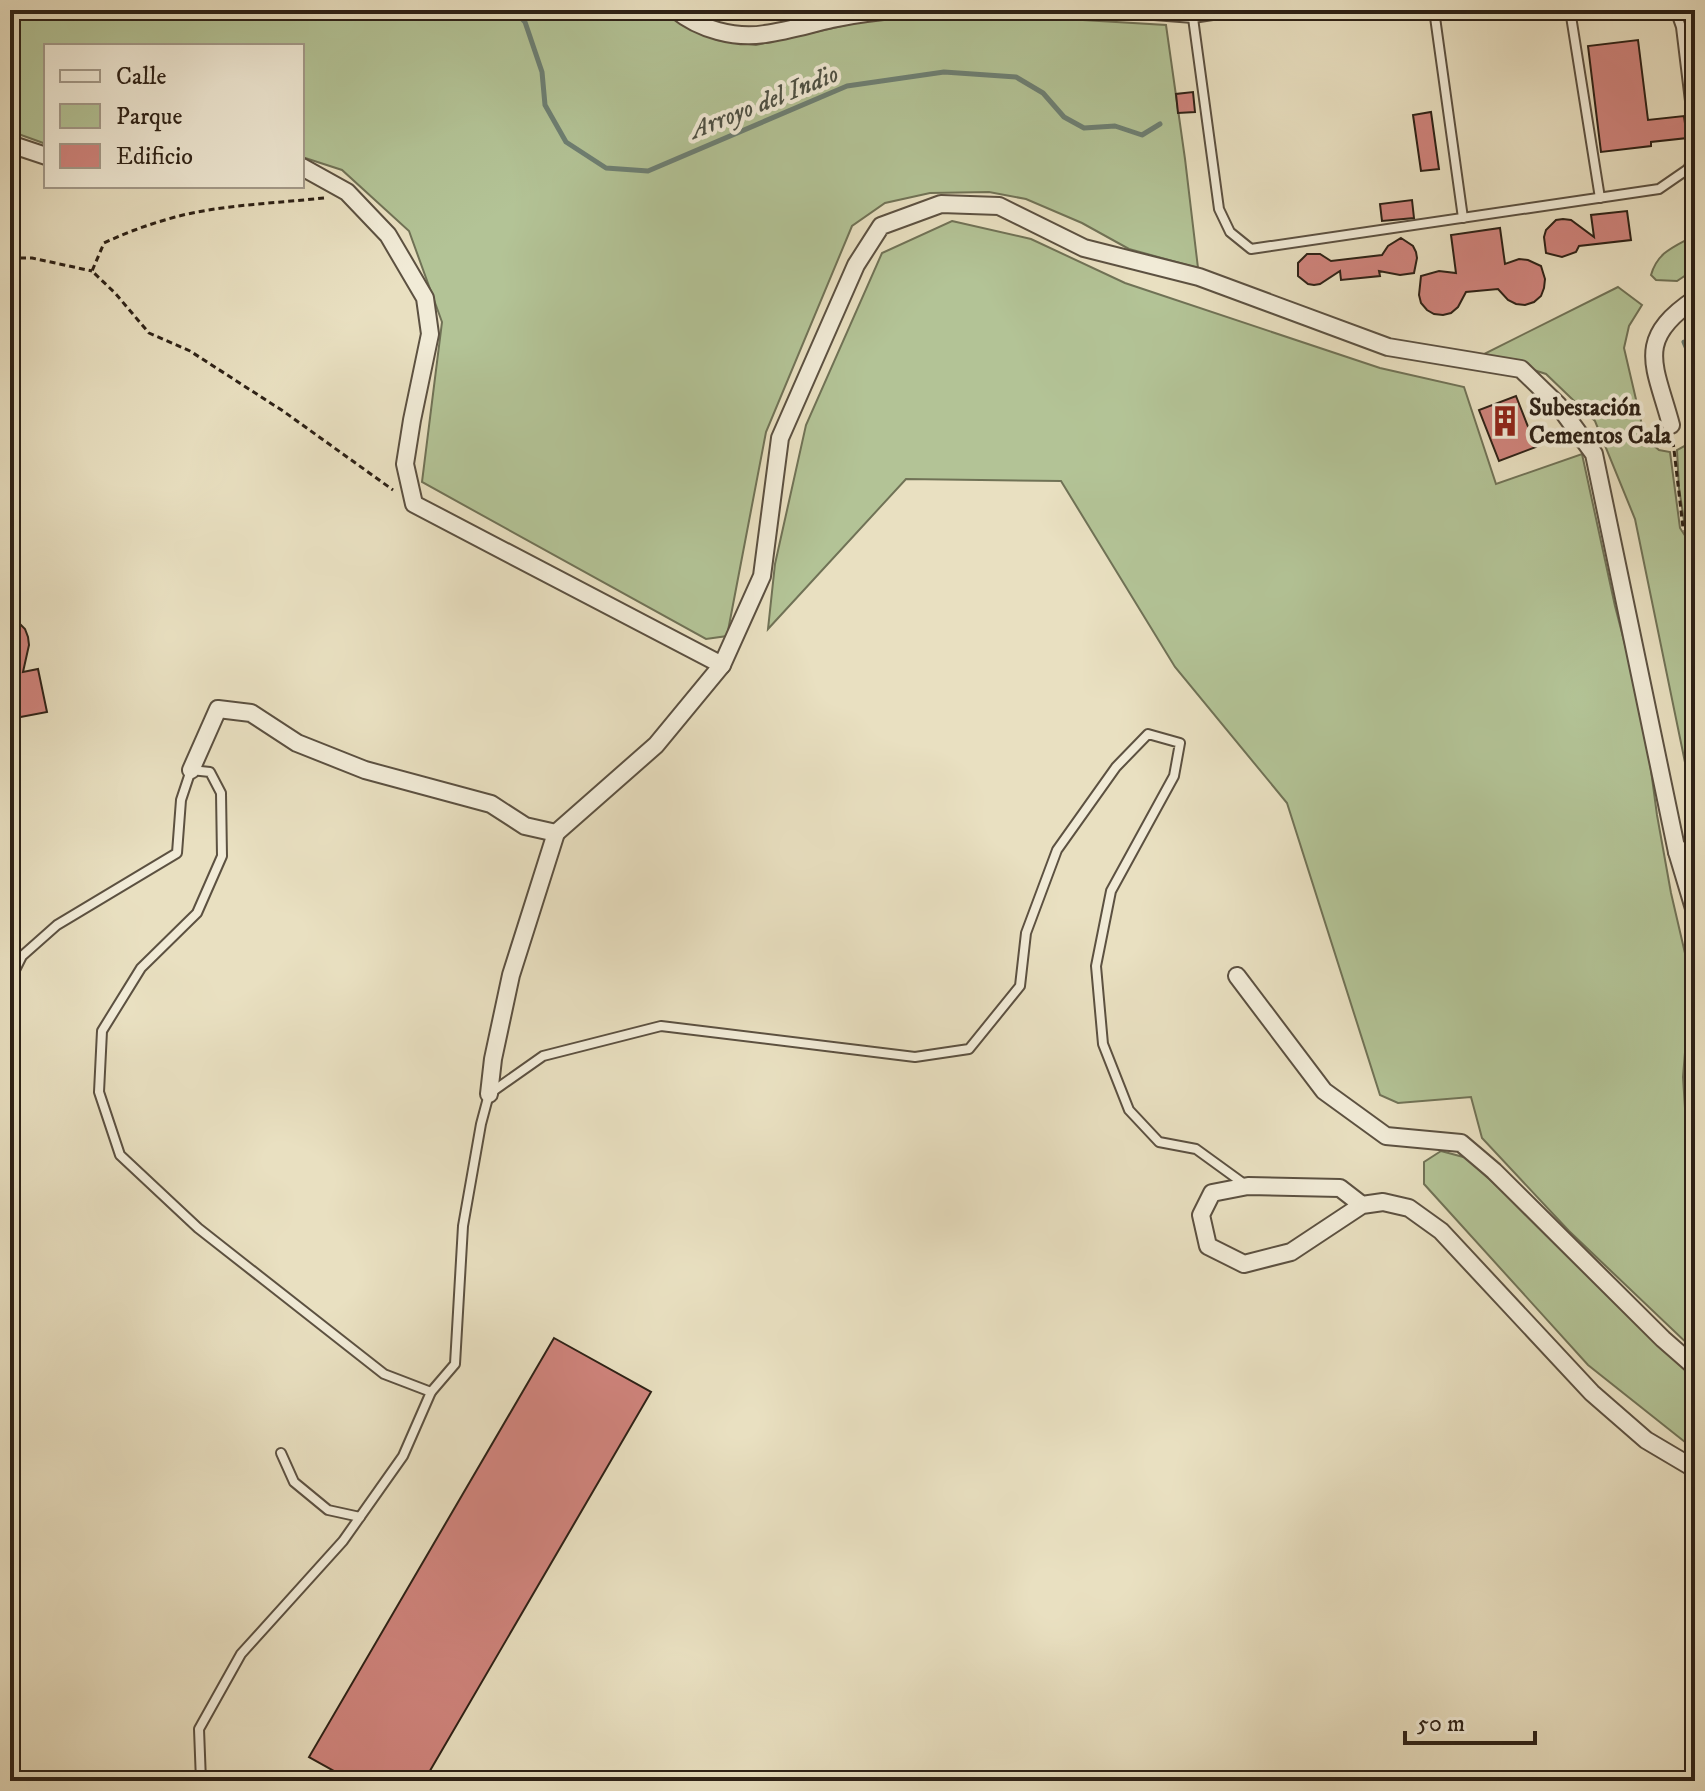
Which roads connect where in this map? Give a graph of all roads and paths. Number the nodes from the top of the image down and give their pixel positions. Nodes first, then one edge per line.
1 (676, 10) edge
2 (900, 10) edge
3 (1067, 10) edge
4 (1110, 10) edge
5 (1129, 10) edge
6 (1245, 10) edge
7 (1434, 10) edge
8 (1570, 10) edge
9 (1675, 10) edge
10 (1193, 18) junction
11 (1695, 142) edge
12 (10, 144) edge
13 (1695, 154) edge
14 (44, 155) edge
15 (304, 168) edge
16 (347, 192) junction
17 (1600, 198) junction
18 (1463, 218) junction
19 (10, 258) edge
20 (92, 271) junction
21 (1695, 299) edge
22 (1671, 425) joint
23 (414, 504) junction
24 (1695, 545) edge
25 (722, 665) junction
26 (191, 770) junction
27 (556, 833) junction
28 (1695, 848) edge
29 (1677, 852) junction
30 (1695, 912) edge
31 (1237, 976) dead end
32 (10, 980) edge
33 (489, 1094) junction
34 (1248, 1186) junction
35 (1362, 1205) junction
36 (1695, 1367) edge
37 (431, 1392) junction
38 (281, 1453) dead end
39 (1695, 1469) edge
40 (360, 1517) junction
41 (201, 1781) edge

1 - 2 street
3 - 4 street
5 - 10 lane
6 - 10 lane
7 - 18 lane
8 - 17 lane
9 - 11 lane
10 - 18 lane
12 - 14 street
13 - 17 lane
15 - 16 street
16 - 20 path
16 - 23 street
17 - 18 lane
19 - 20 path
20 - 23 path
21 - 22 street
22 - 24 path
23 - 25 street
25 - 27 street
25 - 29 street
26 - 27 street
26 - 32 lane
26 - 37 lane
27 - 33 street
28 - 29 street
29 - 30 street
31 - 36 street
33 - 34 lane
33 - 37 lane
34 - 35 street
34 - 35 street
35 - 39 street
37 - 40 lane
38 - 40 lane
40 - 41 lane

